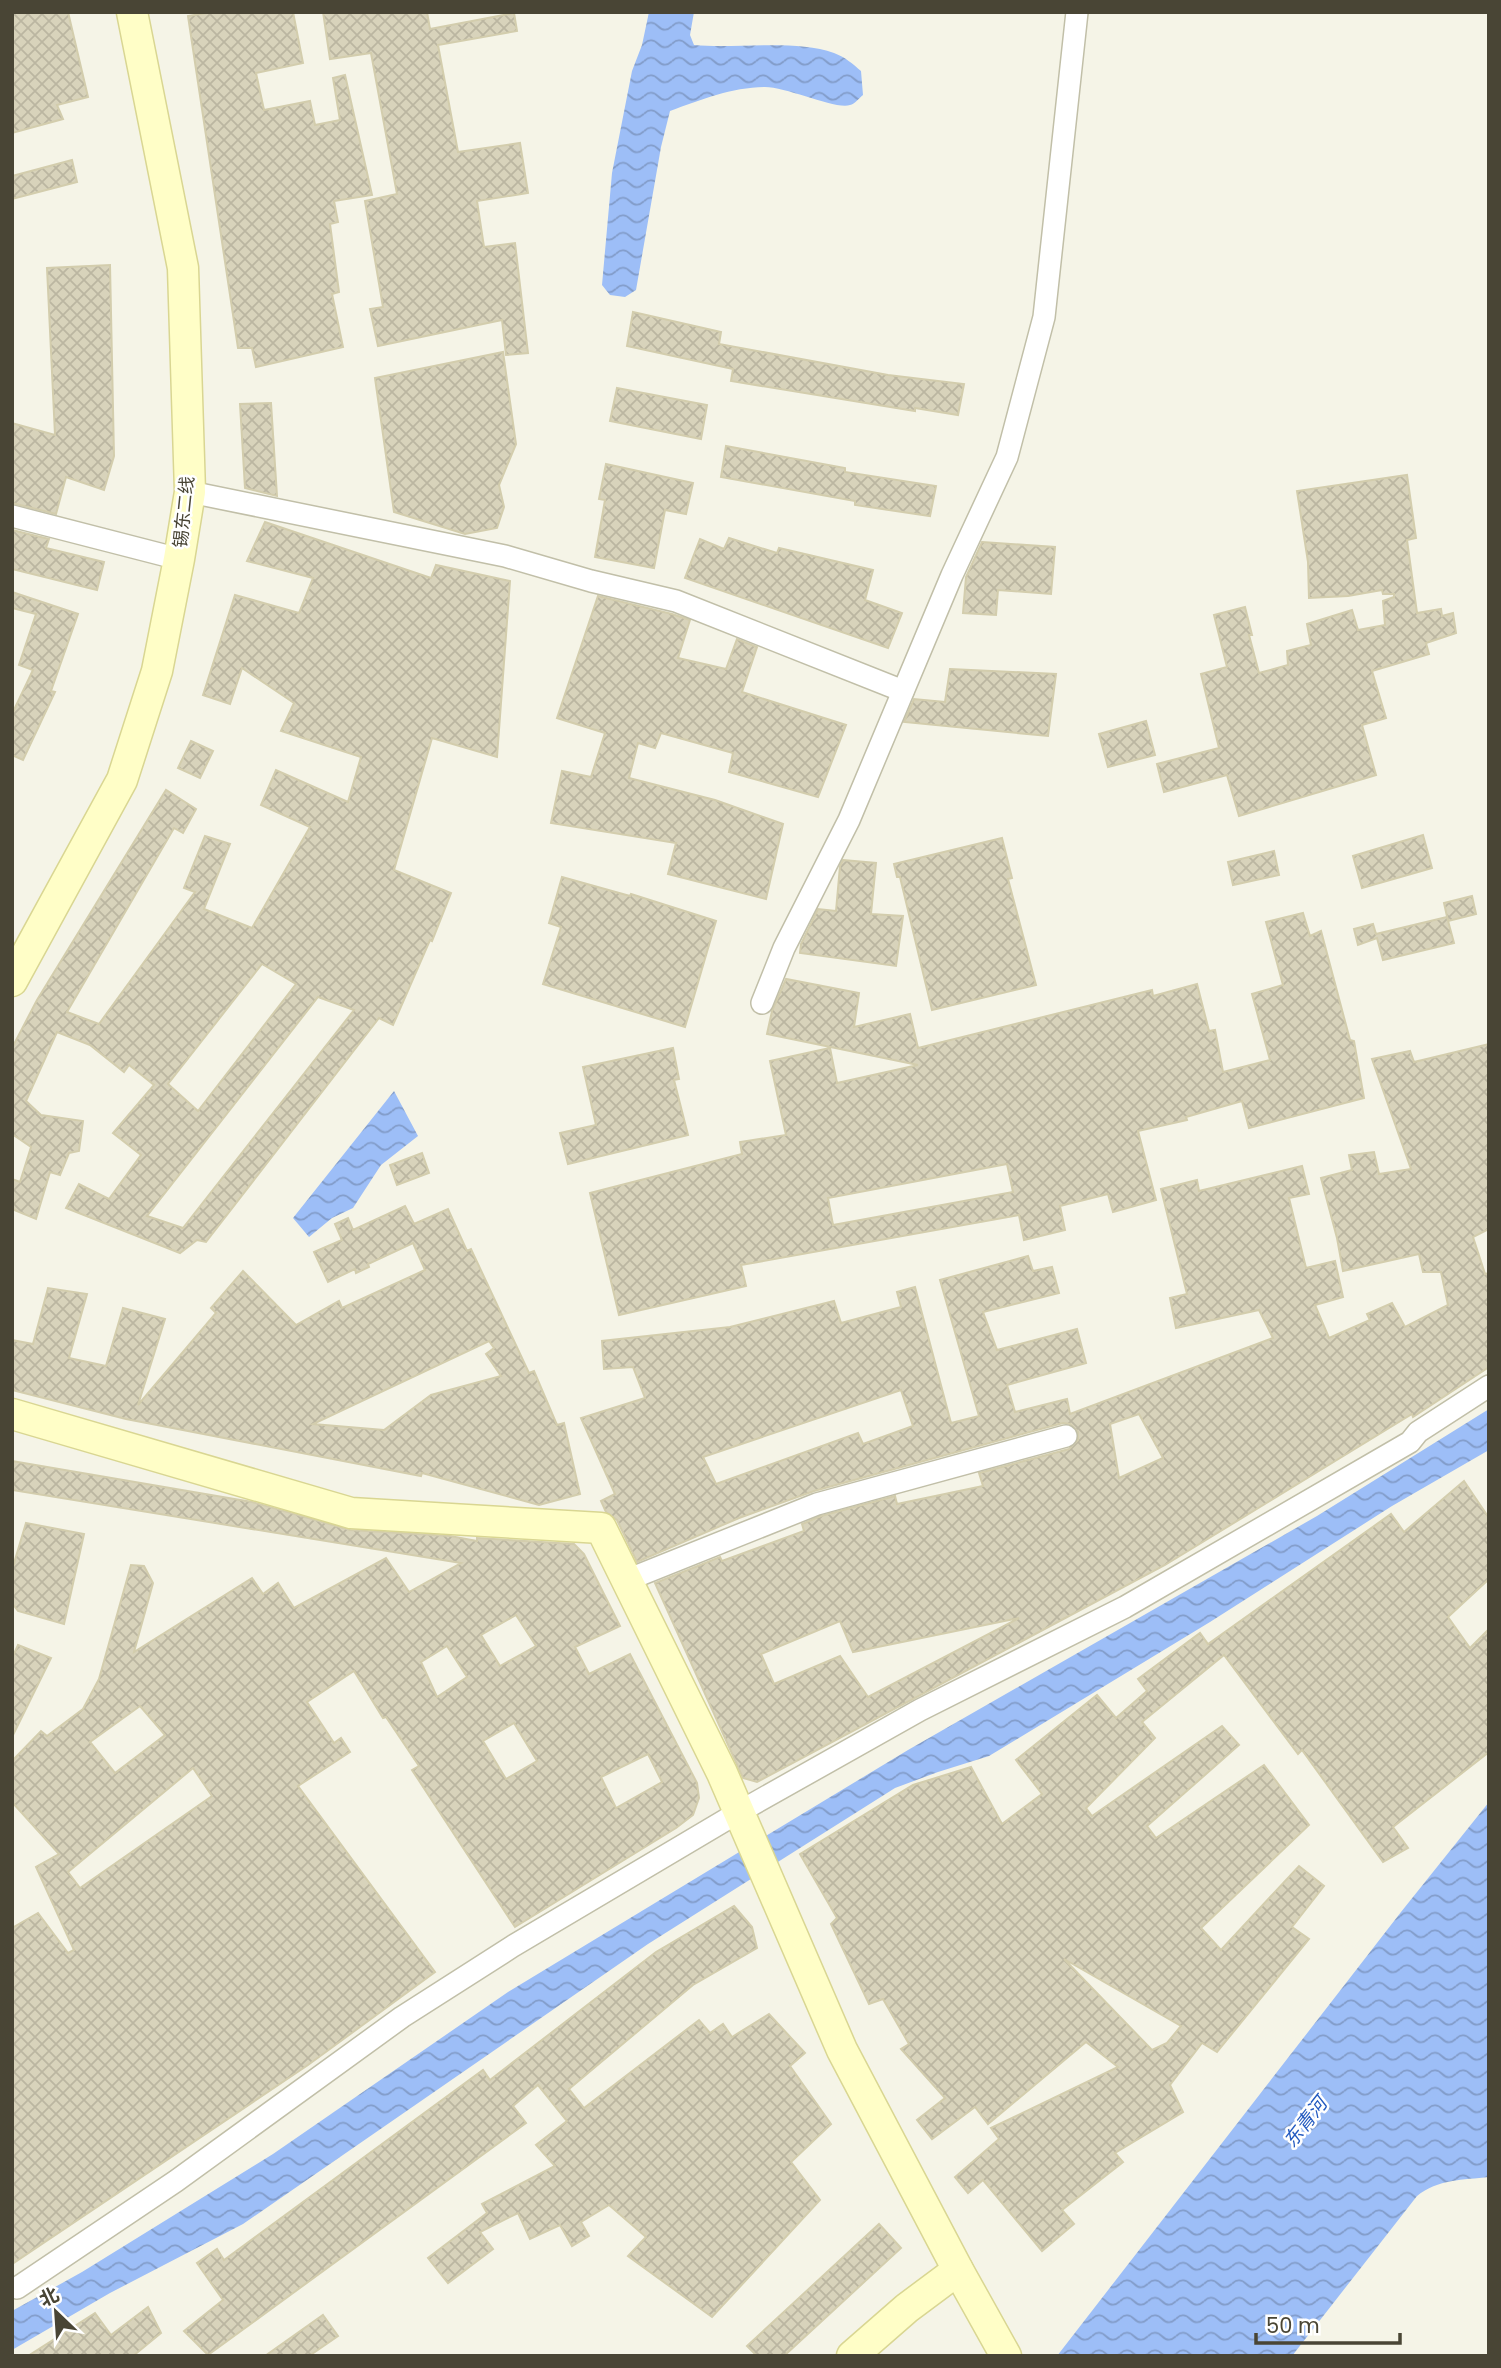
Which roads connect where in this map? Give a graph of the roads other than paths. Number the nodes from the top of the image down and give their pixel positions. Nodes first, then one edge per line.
1 (132, 12) edge
2 (1077, 12) edge
3 (190, 492) junction
4 (12, 516) edge
5 (179, 559) junction
6 (903, 691) junction
7 (12, 981) edge
8 (762, 1003) dead end
9 (1489, 1386) edge
10 (12, 1414) edge
11 (1066, 1436) dead end
12 (627, 1580) junction
13 (739, 1812) junction
14 (958, 2270) junction
15 (17, 2288) dead end
16 (852, 2356) edge
17 (1006, 2356) edge

1 - 3 street, 锡东二线
2 - 6 street
3 - 5 street, 锡东二线
3 - 6 street
4 - 5 street
5 - 7 street, 锡东二线
6 - 8 street
9 - 13 street
10 - 12 street
11 - 12 street
12 - 13 street
13 - 14 street
13 - 15 street
14 - 16 street
14 - 17 street

